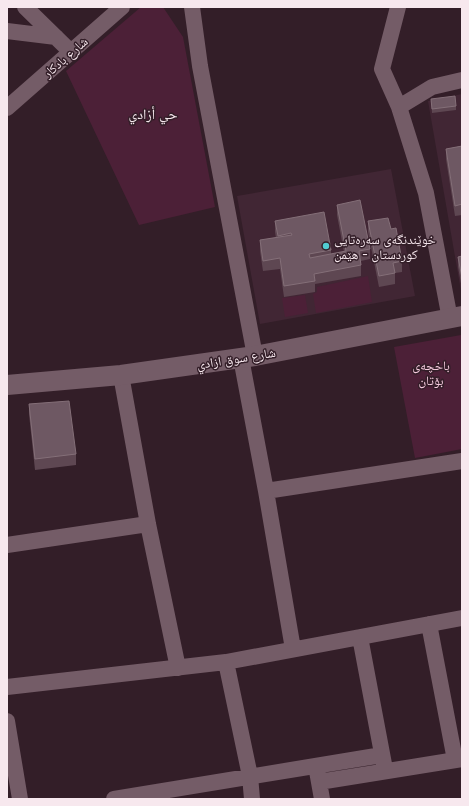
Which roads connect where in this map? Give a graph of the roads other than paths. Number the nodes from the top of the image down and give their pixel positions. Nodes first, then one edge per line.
1 (25, 7) edge
2 (122, 7) edge
3 (184, 7) edge
4 (398, 7) edge
5 (193, 13) edge
6 (10, 29) edge
7 (56, 37) junction
8 (71, 52) junction
9 (462, 80) edge
10 (399, 107) junction
11 (7, 108) edge
12 (456, 318) edge
13 (248, 357) junction
14 (122, 375) junction
15 (10, 382) edge
16 (462, 461) edge
17 (266, 491) junction
18 (148, 524) junction
19 (7, 544) edge
20 (462, 618) edge
21 (429, 624) junction
22 (360, 638) junction
23 (293, 649) junction
24 (226, 662) junction
25 (178, 668) junction
26 (7, 687) edge
27 (7, 721) edge
28 (382, 755) junction
29 (458, 759) edge
30 (316, 766) junction
31 (385, 771) junction
32 (250, 776) junction
33 (319, 782) junction
34 (20, 799) edge
35 (114, 799) edge
36 (252, 799) edge
37 (322, 799) edge

1 - 7 street
2 - 8 street, شارع بادكار
3 - 5 street
4 - 10 street
5 - 13 street
6 - 7 street
7 - 8 street
8 - 11 street, شارع بادكار
9 - 10 street
10 - 12 street
12 - 13 street, شارع سوق ازادي
13 - 14 street, شارع سوق ازادي
13 - 17 street
14 - 15 street, شارع سوق ازادي
14 - 18 street
16 - 17 street
17 - 23 street
18 - 19 street
18 - 25 street
20 - 21 street
21 - 22 street
21 - 29 street
22 - 23 street
22 - 28 street
23 - 24 street
24 - 25 street
24 - 32 street
25 - 26 street
27 - 34 street
28 - 30 street
28 - 31 street
29 - 31 street
30 - 32 street
30 - 33 street
31 - 33 street
32 - 35 street
32 - 36 street
33 - 37 street

